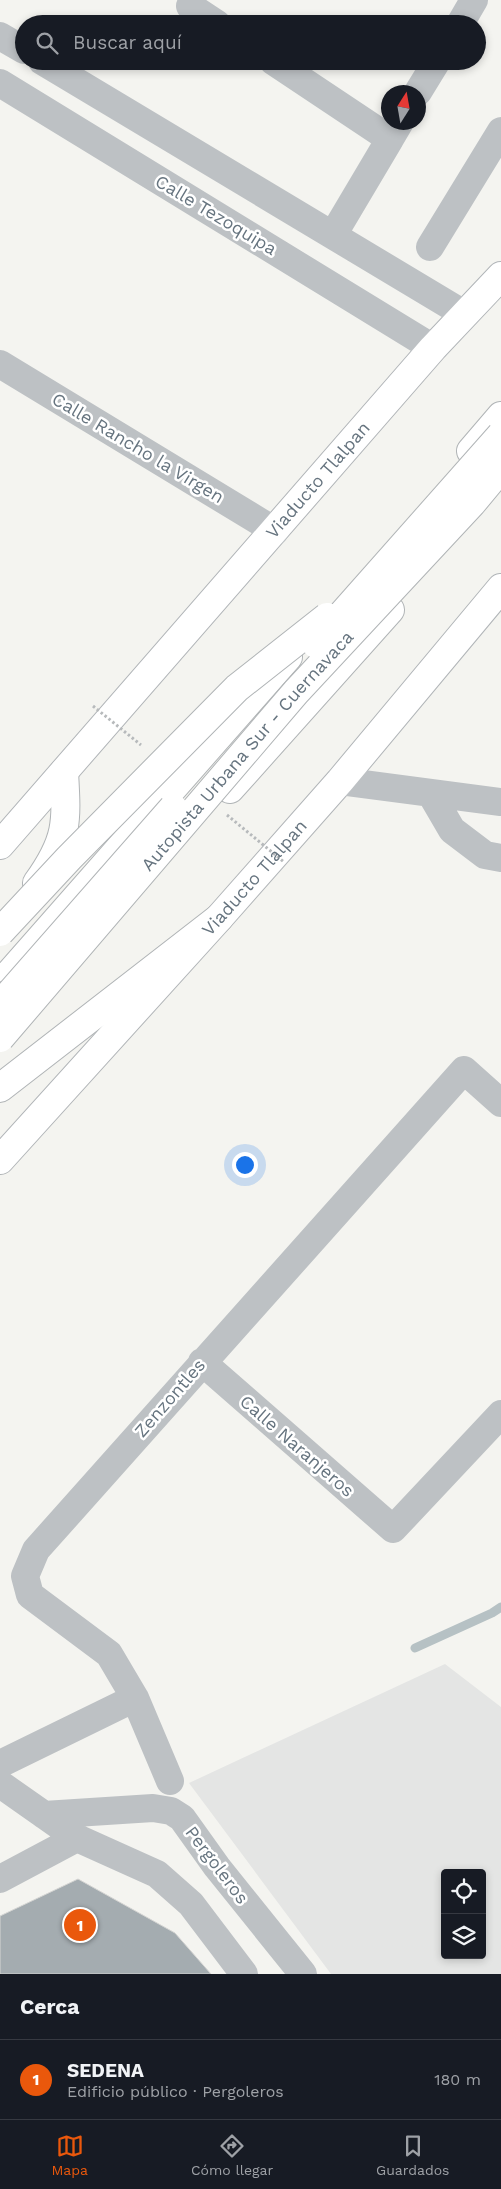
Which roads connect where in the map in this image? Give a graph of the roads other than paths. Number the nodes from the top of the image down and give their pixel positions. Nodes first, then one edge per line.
1 (474, 0) edge
2 (190, 6) dead end
3 (203, 15) edge
4 (465, 15) edge
5 (57, 70) edge
6 (289, 70) edge
7 (431, 70) edge
8 (0, 83) edge
9 (422, 85) edge
10 (395, 131) edge
11 (501, 131) edge
12 (332, 235) junction
13 (430, 247) dead end
14 (501, 276) edge
15 (464, 314) junction
16 (433, 348) junction
17 (0, 364) edge
18 (501, 416) edge
19 (501, 435) edge
20 (501, 468) edge
21 (501, 486) edge
22 (275, 531) junction
23 (369, 584) junction
24 (501, 588) edge
25 (64, 772) junction
26 (340, 780) junction
27 (431, 794) junction
28 (501, 802) edge
29 (0, 845) edge
30 (501, 858) edge
31 (220, 918) junction
32 (0, 934) edge
33 (0, 986) edge
34 (0, 1005) edge
35 (0, 1038) edge
36 (0, 1053) edge
37 (0, 1088) edge
38 (501, 1103) edge
39 (0, 1160) edge
40 (202, 1362) junction
41 (501, 1414) edge
42 (136, 1698) junction
43 (0, 1764) edge
44 (170, 1781) dead end
45 (0, 1784) edge
46 (44, 1815) junction
47 (77, 1838) junction
48 (0, 1879) edge
49 (244, 1974) edge
50 (303, 1974) edge

1 - 4 street
2 - 3 street
5 - 12 street
6 - 10 street
7 - 9 street
8 - 16 street, Calle Tezoquipa
10 - 12 street
11 - 13 street
12 - 15 street
14 - 15 main road, Viaducto Tlalpan
15 - 16 main road, Viaducto Tlalpan
16 - 22 main road, Viaducto Tlalpan
17 - 22 street, Calle Rancho la Virgen
18 - 33 main road
19 - 23 main road, Autopista Urbana Sur - Cuernavaca, bridge
20 - 35 main road, Autopista Urbana Sur - Cuernavaca, bridge
21 - 36 main road
22 - 25 main road, Viaducto Tlalpan
23 - 32 main road, bridge
23 - 34 main road, Autopista Urbana Sur - Cuernavaca, bridge
24 - 26 main road, Viaducto Tlalpan
25 - 29 main road, Viaducto Tlalpan
25 - 32 main road
26 - 27 street
26 - 31 main road, Viaducto Tlalpan
27 - 28 street
27 - 30 street
31 - 37 main road
31 - 39 main road, Viaducto Tlalpan
38 - 40 street, Zenzontles
40 - 41 street, Calle Naranjeros
40 - 42 street, Zenzontles
42 - 43 street
42 - 44 street, Zenzontles
45 - 46 street
46 - 47 street
46 - 50 street, Pergoleros
47 - 48 street
47 - 49 street

